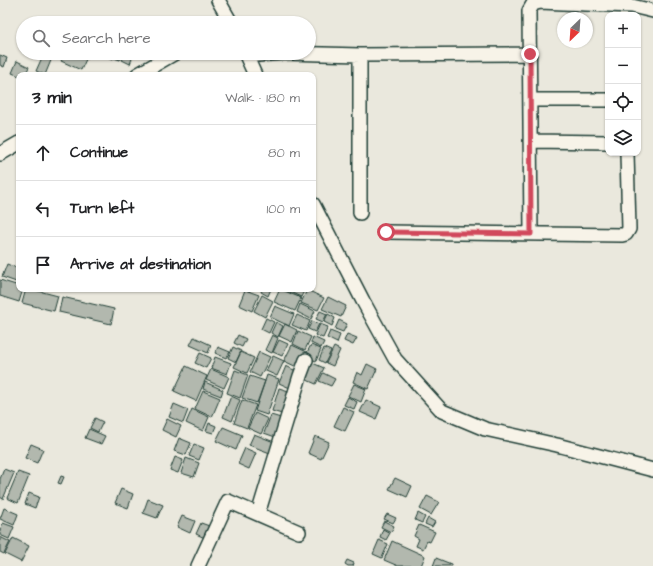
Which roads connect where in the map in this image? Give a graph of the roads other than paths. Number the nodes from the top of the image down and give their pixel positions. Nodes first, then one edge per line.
1 (218, 0) edge
2 (624, 10) edge
3 (653, 11) edge
4 (226, 16) edge
5 (316, 54) edge
6 (530, 54) junction
7 (360, 55) junction
8 (163, 60) edge
9 (249, 60) edge
10 (142, 72) edge
11 (254, 72) edge
12 (530, 100) junction
13 (605, 100) edge
14 (530, 141) junction
15 (605, 142) edge
16 (16, 145) edge
17 (0, 154) edge
18 (627, 156) edge
19 (316, 210) edge
20 (360, 213) dead end
21 (386, 232) dead end
22 (531, 234) junction
23 (306, 360) dead end
24 (653, 470) edge
25 (258, 514) junction
26 (299, 532) dead end
27 (198, 566) edge

1 - 4 street
2 - 3 street
2 - 6 street
5 - 7 street
6 - 7 street
6 - 12 street
7 - 20 street
8 - 10 street
9 - 11 street
12 - 13 street
12 - 14 street
14 - 15 street
14 - 22 street
16 - 17 street
18 - 22 street
19 - 24 street
21 - 22 street
23 - 25 street
25 - 26 street
25 - 27 street

